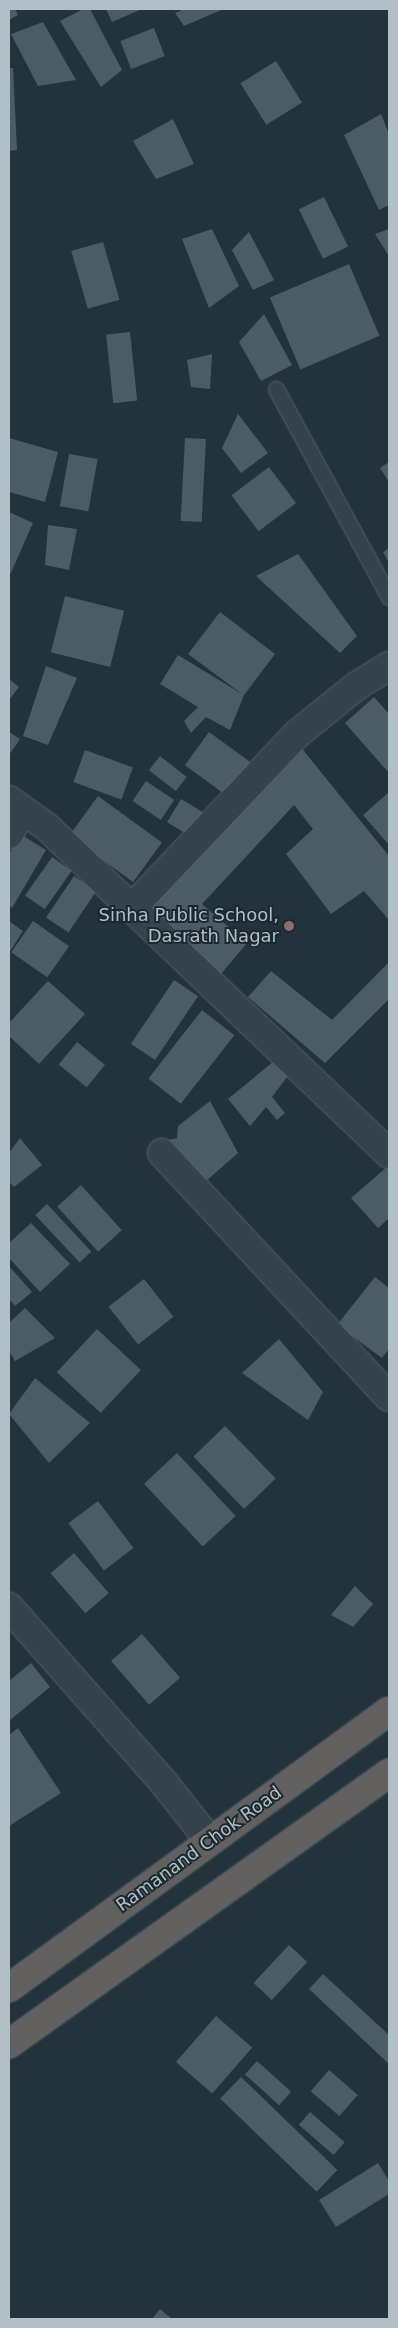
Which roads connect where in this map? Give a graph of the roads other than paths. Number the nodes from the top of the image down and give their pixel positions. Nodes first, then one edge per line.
1 (276, 389) dead end
2 (389, 597) edge
3 (389, 666) edge
4 (15, 805) edge
5 (9, 834) edge
6 (132, 908) junction
7 (162, 1153) dead end
8 (389, 1154) edge
9 (389, 1397) edge
10 (9, 1607) edge
11 (389, 1711) edge
12 (389, 1773) edge
13 (210, 1841) junction
14 (9, 1988) edge
15 (9, 2044) edge

1 - 2 lane
3 - 6 street
4 - 5 street
4 - 6 street
6 - 8 street
7 - 9 street
10 - 13 street
11 - 13 highway, Ramanand Chok Road
12 - 15 highway
13 - 14 highway, Ramanand Chok Road

